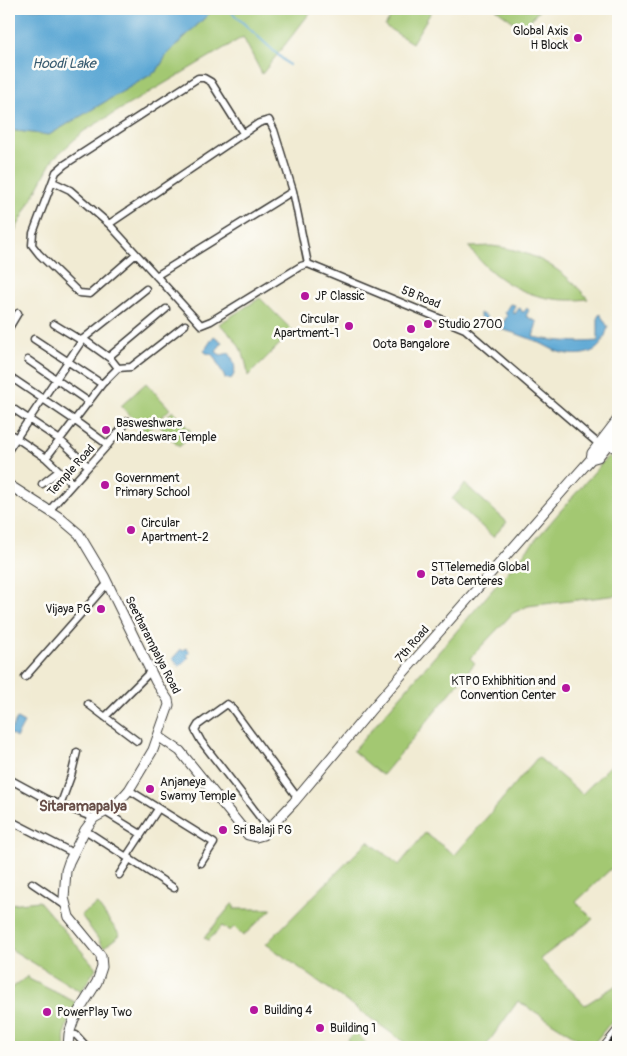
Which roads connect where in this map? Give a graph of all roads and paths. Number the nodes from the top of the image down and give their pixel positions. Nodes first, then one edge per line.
1 (244, 133) junction
2 (53, 182) junction
3 (293, 191) junction
4 (109, 224) junction
5 (136, 254) junction
6 (308, 264) junction
7 (156, 276) junction
8 (146, 289) dead end
9 (166, 309) dead end
10 (18, 313) dead end
11 (54, 324) dead end
12 (185, 325) dead end
13 (9, 328) edge
14 (34, 338) dead end
15 (83, 340) junction
16 (28, 360) dead end
17 (68, 360) junction
18 (111, 360) junction
19 (118, 368) junction
20 (9, 376) edge
21 (57, 379) junction
22 (102, 384) junction
23 (43, 398) junction
24 (89, 402) junction
25 (9, 406) edge
26 (30, 419) junction
27 (618, 419) edge
28 (75, 421) junction
29 (128, 421) dead end
30 (9, 433) edge
31 (17, 439) junction
32 (60, 440) junction
33 (609, 440) edge
34 (108, 445) junction
35 (9, 449) edge
36 (618, 450) edge
37 (46, 458) junction
38 (88, 466) junction
39 (59, 471) junction
40 (72, 482) junction
41 (42, 484) dead end
42 (9, 485) edge
43 (50, 511) junction
44 (107, 584) junction
45 (151, 671) junction
46 (25, 677) dead end
47 (88, 704) dead end
48 (105, 717) junction
49 (158, 736) junction
50 (137, 741) dead end
51 (77, 752) dead end
52 (9, 779) edge
53 (128, 790) junction
54 (297, 797) junction
55 (60, 806) junction
56 (158, 810) junction
57 (105, 812) junction
58 (94, 818) junction
59 (9, 820) edge
60 (269, 828) junction
61 (85, 830) junction
62 (142, 834) junction
63 (73, 853) junction
64 (128, 858) junction
65 (201, 863) dead end
66 (119, 875) dead end
67 (32, 883) dead end
68 (174, 888) dead end
69 (66, 906) junction
70 (618, 1031) edge
71 (69, 1034) junction
72 (68, 1047) edge
73 (87, 1047) edge
74 (606, 1047) edge

1 - 2 street
1 - 3 street
1 - 4 street
2 - 4 street
2 - 5 street
3 - 6 street
3 - 7 street
4 - 5 street
5 - 7 street
6 - 7 street
6 - 33 street, 5B Road
8 - 15 street
9 - 18 street
10 - 13 street
11 - 15 street
12 - 19 street
14 - 17 street
15 - 17 street
15 - 18 street
16 - 21 street
17 - 21 street
17 - 22 street
18 - 19 street
19 - 22 street
20 - 23 street
21 - 23 street
21 - 24 street
22 - 24 street
23 - 26 street
23 - 28 street
24 - 28 street
25 - 26 street
26 - 31 street
26 - 32 street
27 - 33 street, 7th Road
28 - 32 street
28 - 34 street
29 - 34 street, Temple Road
30 - 31 street
31 - 35 street
31 - 37 street
32 - 37 street
32 - 38 street
33 - 36 street
33 - 54 street, 7th Road
34 - 38 street, Temple Road
37 - 39 street
38 - 40 street, Temple Road
39 - 40 street
39 - 41 street
40 - 43 street, Temple Road
42 - 43 street, Seetharampalya Road
43 - 44 street, Seetharampalya Road
44 - 45 street, Seetharampalya Road
44 - 46 street
45 - 48 street
45 - 49 street, Seetharampalya Road
47 - 48 street
48 - 50 street
49 - 53 street, Seetharampalya Road
49 - 60 street, 7th Road
51 - 55 street
52 - 55 street
53 - 56 street
53 - 57 street, Seetharampalya Road
54 - 60 street, 7th Road
54 - 60 street
55 - 58 street
56 - 62 street
56 - 65 street
57 - 58 street, Seetharampalya Road
57 - 62 street
58 - 61 street, Seetharampalya Road
59 - 63 street
61 - 63 street, Seetharampalya Road
61 - 64 street
62 - 64 street
63 - 69 street, Seetharampalya Road
64 - 66 street
64 - 68 street
67 - 69 street
69 - 71 street, Seetharampalya Road
70 - 74 street
71 - 72 street, Seetharampalya Road
71 - 73 street

